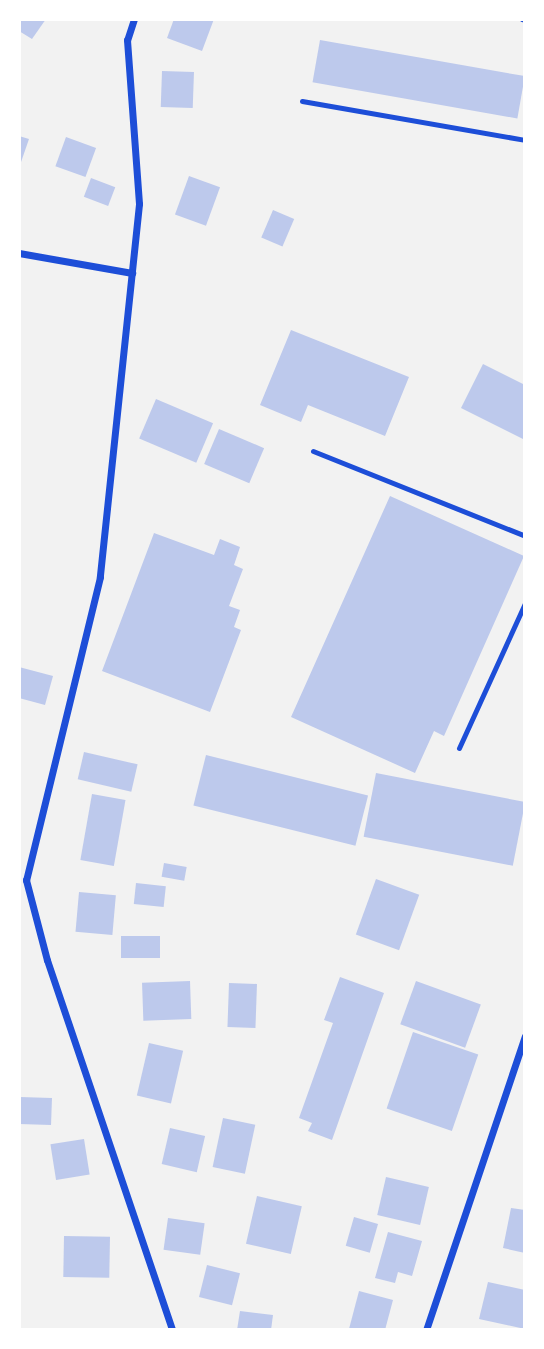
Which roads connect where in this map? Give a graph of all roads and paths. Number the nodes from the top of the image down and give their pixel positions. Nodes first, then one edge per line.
1 (134, 19) edge
2 (302, 101) dead end
3 (525, 139) edge
4 (19, 253) edge
5 (132, 273) junction
6 (313, 451) dead end
7 (525, 536) edge
8 (525, 603) edge
9 (459, 748) dead end
10 (23, 879) edge
11 (525, 1036) edge
12 (172, 1330) edge
13 (426, 1330) edge

1 - 5 street
2 - 3 lane
4 - 5 street
5 - 10 street
6 - 7 lane
8 - 9 lane
10 - 12 street
11 - 13 street

